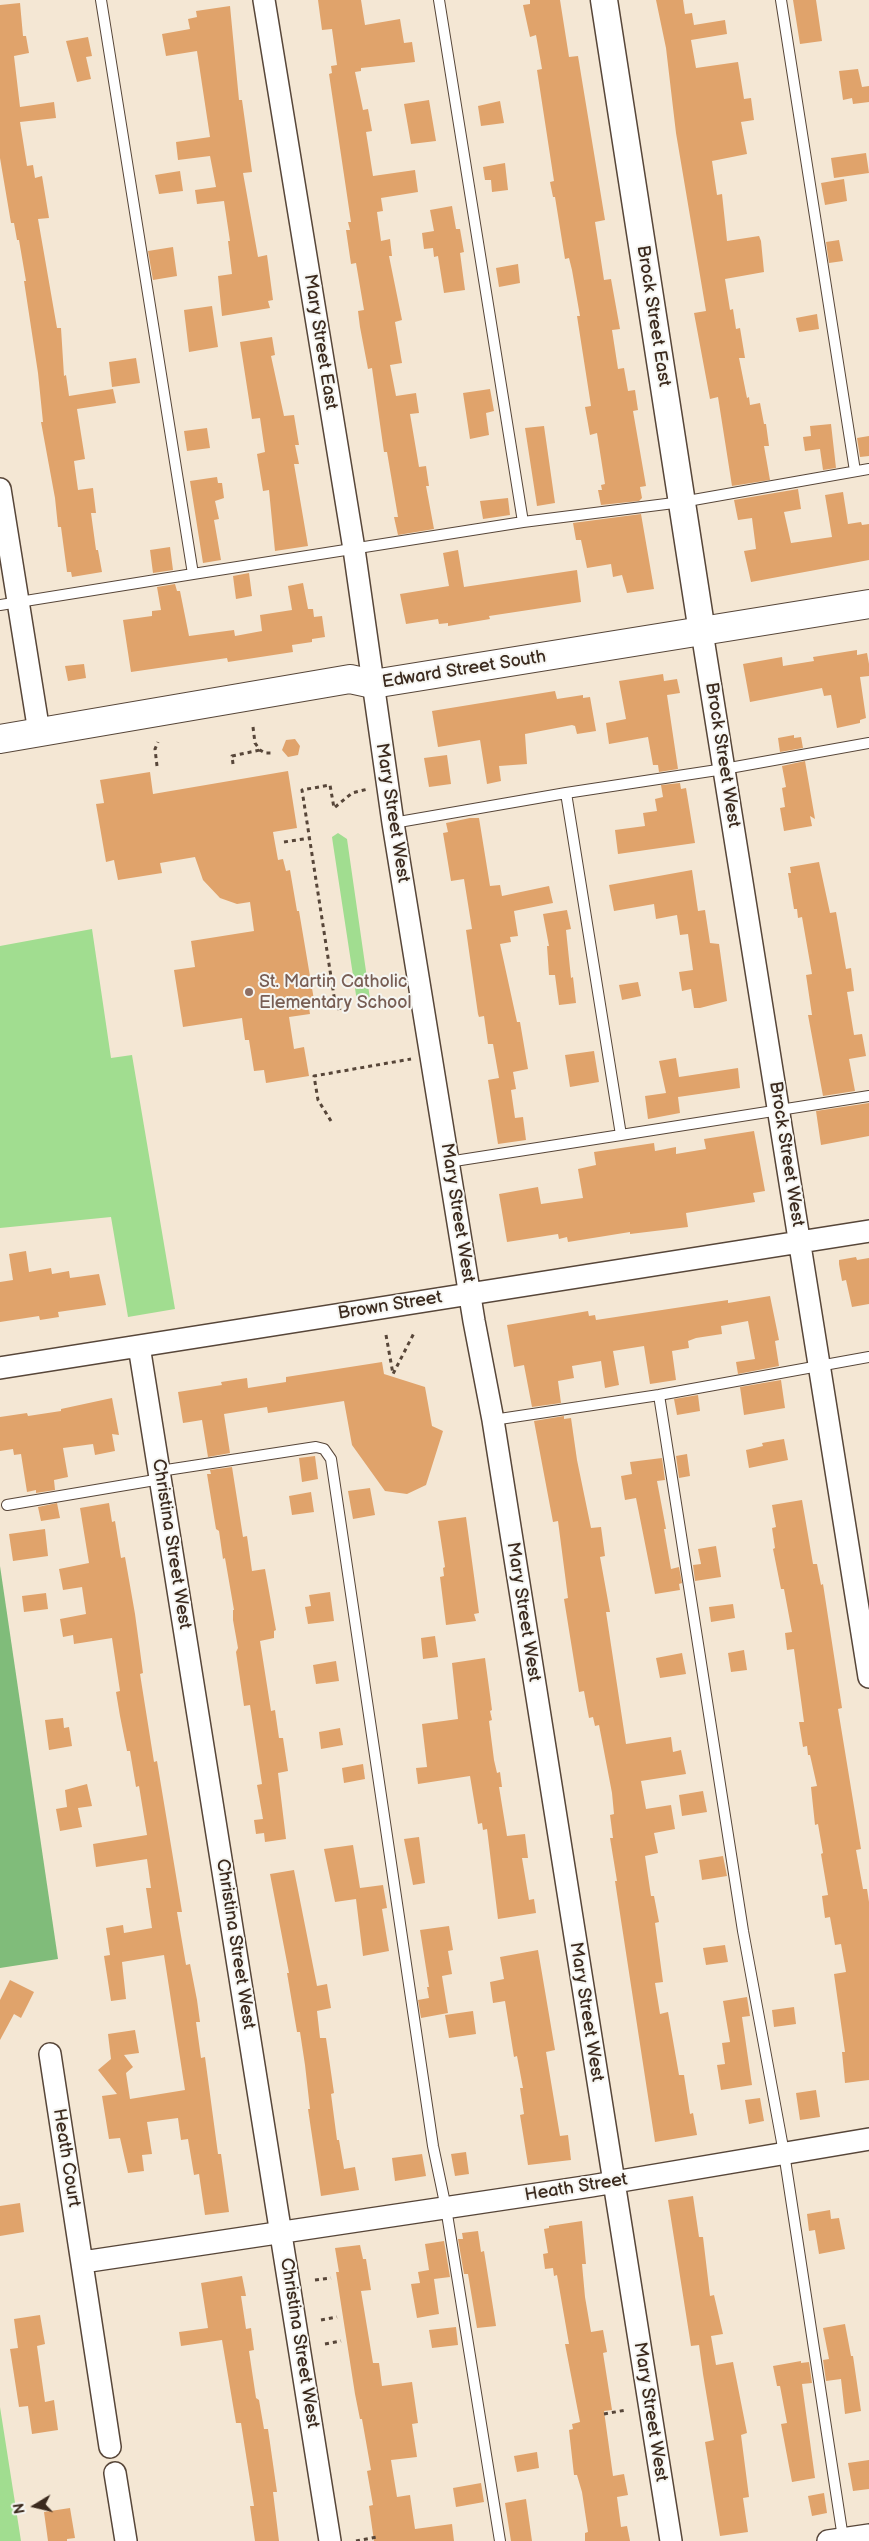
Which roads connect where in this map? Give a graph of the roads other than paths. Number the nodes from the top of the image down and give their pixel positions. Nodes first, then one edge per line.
1 (101, 0) edge
2 (264, 0) edge
3 (439, 0) edge
4 (604, 0) edge
5 (781, 0) edge
6 (869, 469) edge
7 (855, 471) junction
8 (0, 489) edge
9 (682, 502) junction
10 (523, 522) junction
11 (354, 549) junction
12 (194, 574) junction
13 (9, 604) edge
14 (869, 604) edge
15 (702, 632) junction
16 (373, 684) junction
17 (39, 732) junction
18 (0, 739) edge
19 (869, 743) edge
20 (724, 769) junction
21 (566, 792) junction
22 (393, 823) junction
23 (869, 1096) edge
24 (780, 1111) junction
25 (621, 1135) junction
26 (448, 1162) junction
27 (869, 1231) edge
28 (800, 1242) junction
29 (470, 1292) junction
30 (139, 1346) junction
31 (869, 1357) edge
32 (820, 1365) junction
33 (0, 1368) edge
34 (659, 1395) junction
35 (493, 1420) junction
36 (160, 1475) junction
37 (7, 1505) dead end
38 (869, 1677) edge
39 (50, 2054) dead end
40 (869, 2139) edge
41 (784, 2153) junction
42 (613, 2182) junction
43 (446, 2208) junction
44 (282, 2231) junction
45 (83, 2262) junction
46 (110, 2446) dead end
47 (115, 2473) dead end
48 (869, 2534) edge
49 (835, 2540) edge
50 (126, 2541) edge
51 (330, 2541) edge
52 (500, 2541) edge
53 (671, 2541) edge

1 - 12 lane
2 - 11 street, Mary Street East
3 - 10 lane
4 - 9 street, Brock Street East
5 - 7 lane
6 - 7 lane
7 - 9 lane
8 - 13 street
9 - 10 lane
9 - 15 street, Brock Street East
10 - 11 lane
11 - 12 lane
11 - 16 street, Mary Street East
12 - 13 lane
13 - 17 street
14 - 15 main road, Edward Street South
15 - 16 main road, Edward Street South
15 - 20 street, Brock Street West
16 - 17 main road, Edward Street South
16 - 22 street, Mary Street West
17 - 18 main road, Edward Street South
19 - 20 lane
20 - 21 lane
20 - 24 street, Brock Street West
21 - 22 lane
21 - 25 lane
22 - 26 street, Mary Street West
23 - 24 lane
24 - 25 lane
24 - 28 street, Brock Street West
25 - 26 lane
26 - 29 street, Mary Street West
27 - 28 street, Brown Street
28 - 29 street, Brown Street
28 - 32 street, Brock Street West
29 - 30 street, Brown Street
29 - 35 street, Mary Street West
30 - 33 street, Brown Street
30 - 36 street, Christina Street West
31 - 32 lane
32 - 34 lane
32 - 38 street, Brock Street West
34 - 35 lane
34 - 41 lane
35 - 42 street, Mary Street West
36 - 37 lane
36 - 43 lane
36 - 44 street, Christina Street West
39 - 45 street, Heath Court
40 - 41 street, Heath Street
41 - 42 street, Heath Street
41 - 49 lane
42 - 43 street, Heath Street
42 - 53 street, Mary Street West
43 - 44 street, Heath Street
43 - 52 lane
44 - 45 street
44 - 51 street, Christina Street West
45 - 46 street, Heath Court
47 - 50 street
48 - 49 street

